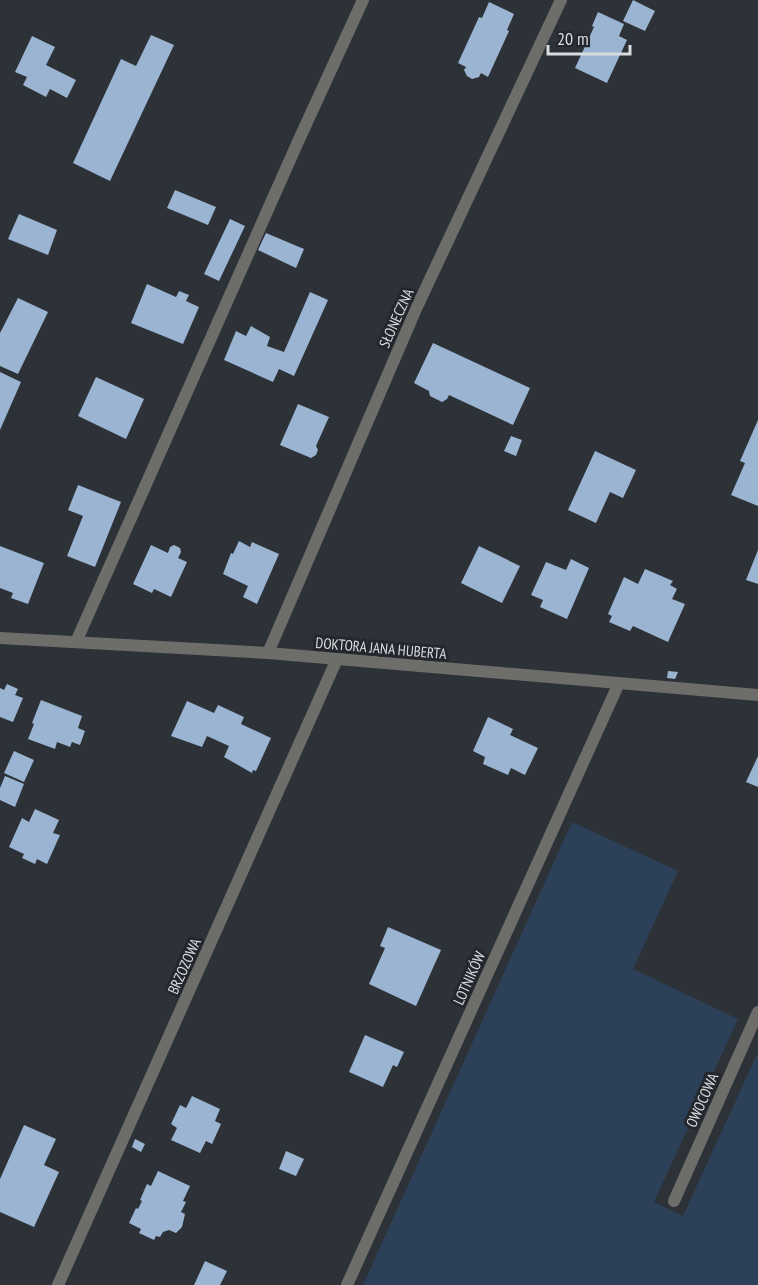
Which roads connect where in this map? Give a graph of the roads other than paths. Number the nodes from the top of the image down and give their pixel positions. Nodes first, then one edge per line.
1 (363, 0) edge
2 (561, 0) edge
3 (0, 638) edge
4 (76, 642) junction
5 (268, 653) junction
6 (337, 659) junction
7 (619, 683) junction
8 (758, 695) edge
9 (758, 1012) edge
10 (674, 1201) dead end
11 (58, 1285) edge
12 (347, 1285) edge

1 - 4 street
2 - 5 street, SŁONECZNA
3 - 4 street, DOKTORA JANA HUBERTA
4 - 5 street, DOKTORA JANA HUBERTA
5 - 6 street, DOKTORA JANA HUBERTA
6 - 7 street, DOKTORA JANA HUBERTA
6 - 11 street, BRZOZOWA
7 - 8 street, DOKTORA JANA HUBERTA
7 - 12 street, LOTNIKÓW
9 - 10 street, OWOCOWA

